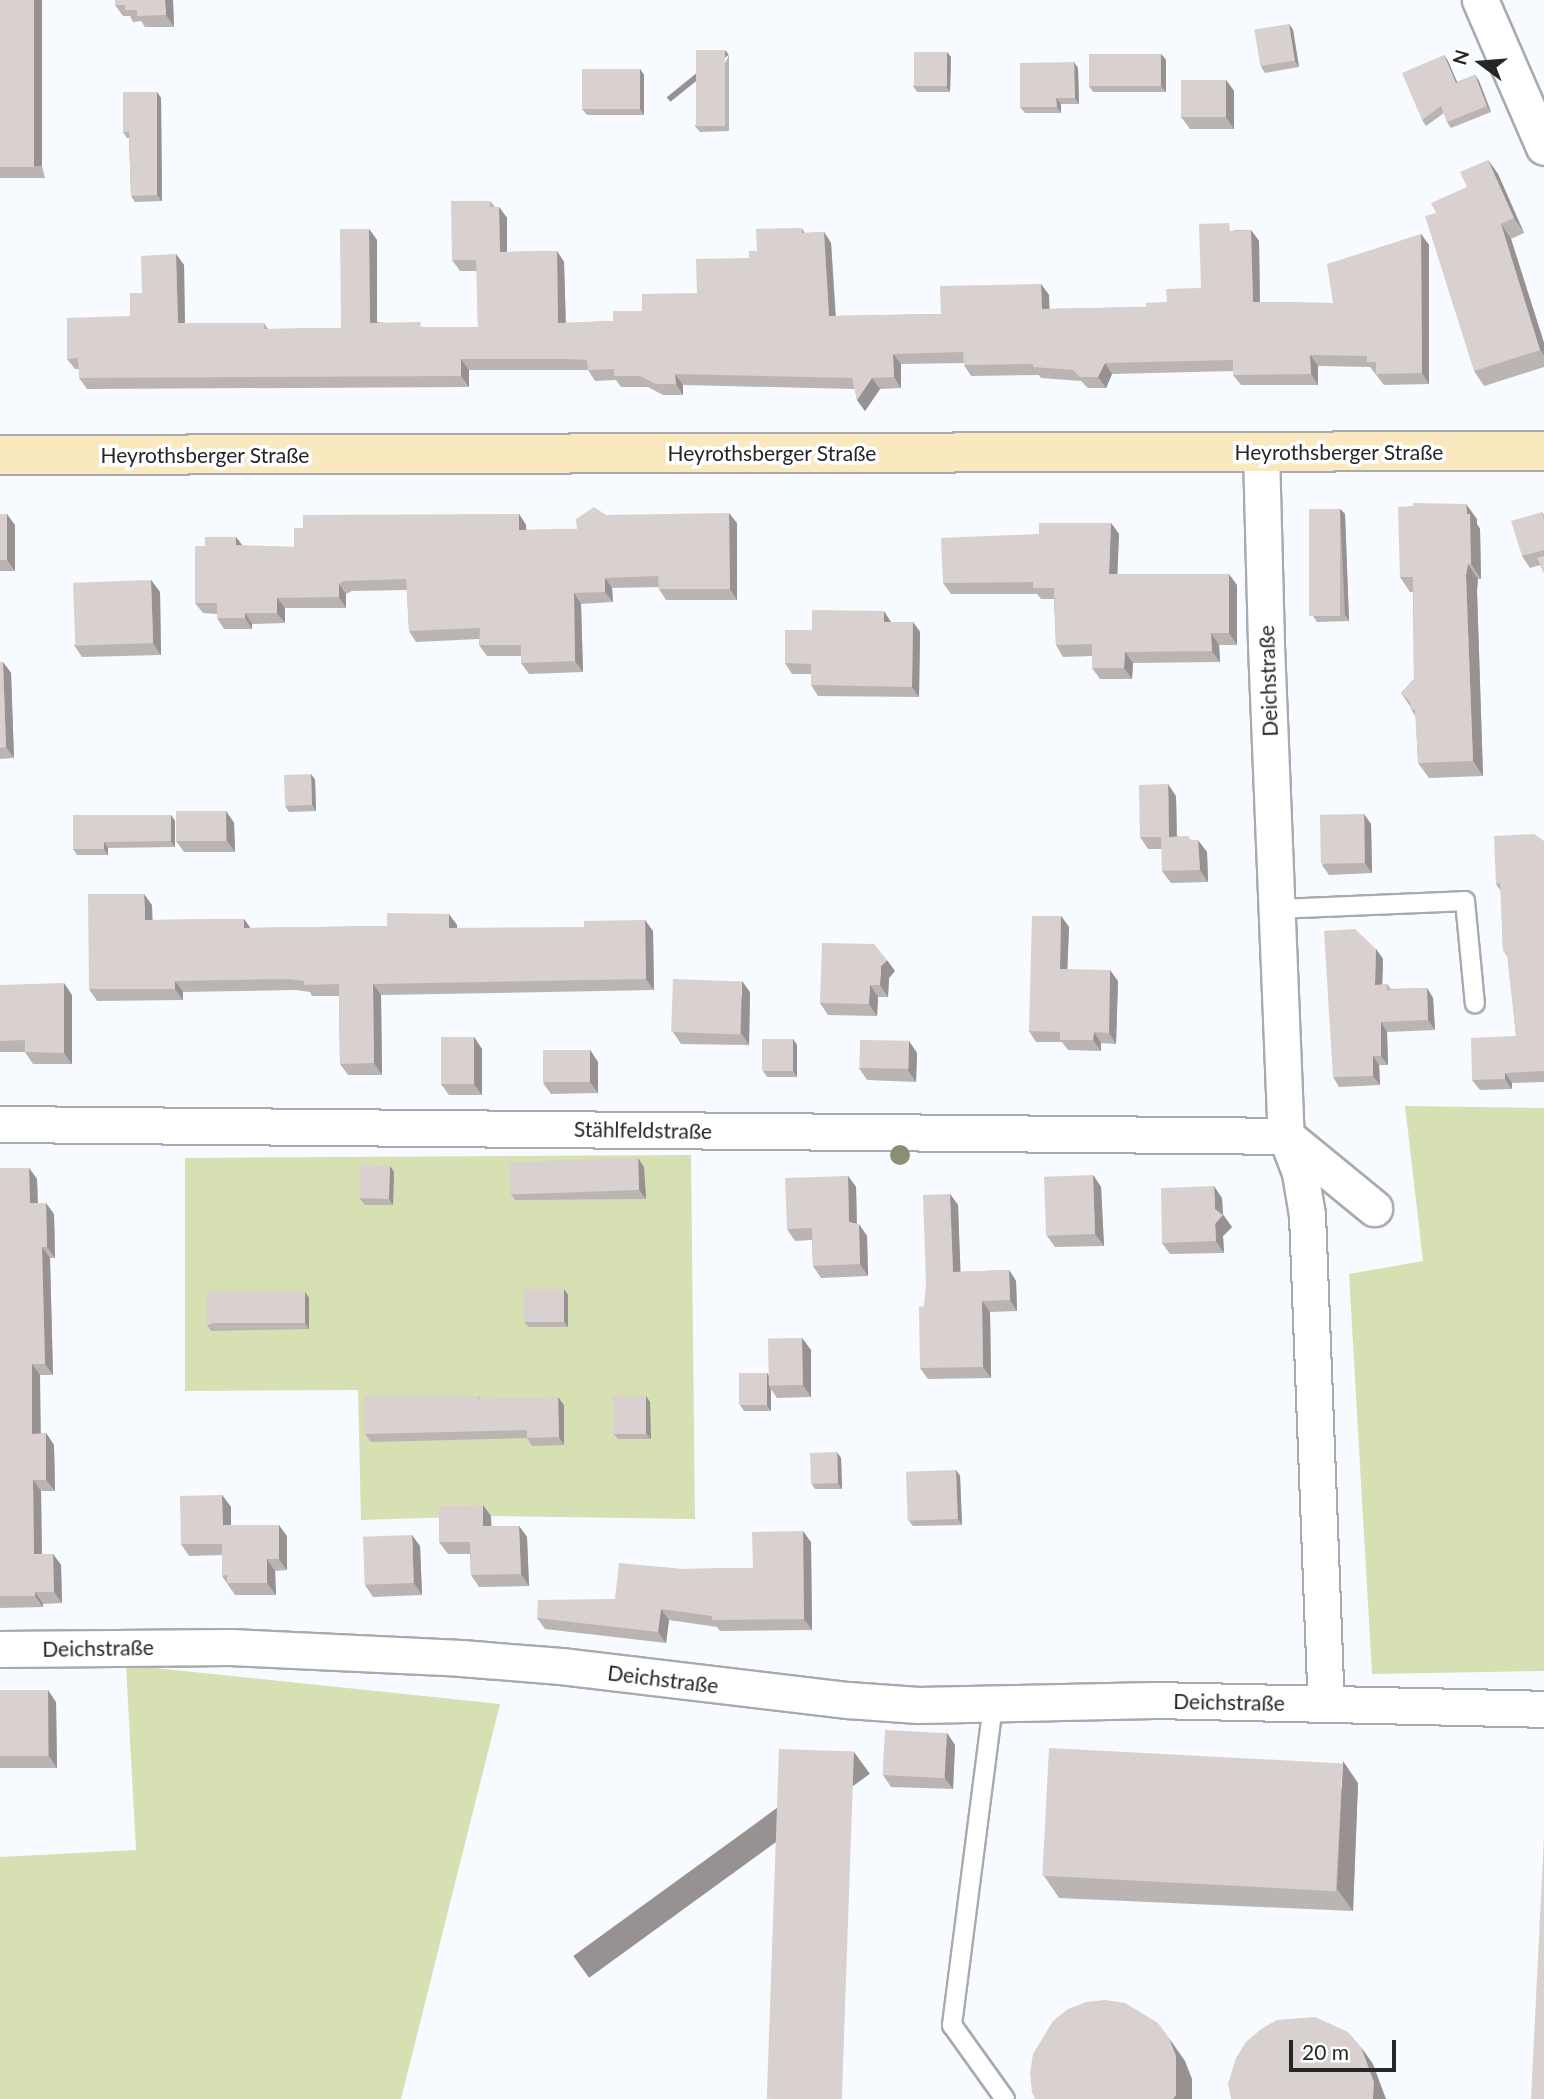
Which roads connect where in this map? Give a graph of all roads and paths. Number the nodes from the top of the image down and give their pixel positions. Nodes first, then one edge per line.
1 (1480, 0) edge
2 (1544, 147) edge
3 (1261, 452) junction
4 (1544, 452) edge
5 (0, 455) edge
6 (1278, 909) junction
7 (1475, 1004) dead end
8 (0, 1124) edge
9 (1286, 1136) junction
10 (1374, 1208) dead end
11 (0, 1649) edge
12 (1326, 1704) junction
13 (993, 1705) junction
14 (1544, 1709) edge
15 (1004, 2099) edge

1 - 2 street
3 - 4 street, Heyrothsberger Straße
3 - 5 street, Heyrothsberger Straße
3 - 6 street, Deichstraße
6 - 7 lane
6 - 9 street, Deichstraße
8 - 9 street, Stählfeldstraße
9 - 10 street
9 - 12 street, Deichstraße
11 - 13 street, Deichstraße
12 - 13 street, Deichstraße
12 - 14 street, Deichstraße
13 - 15 lane

